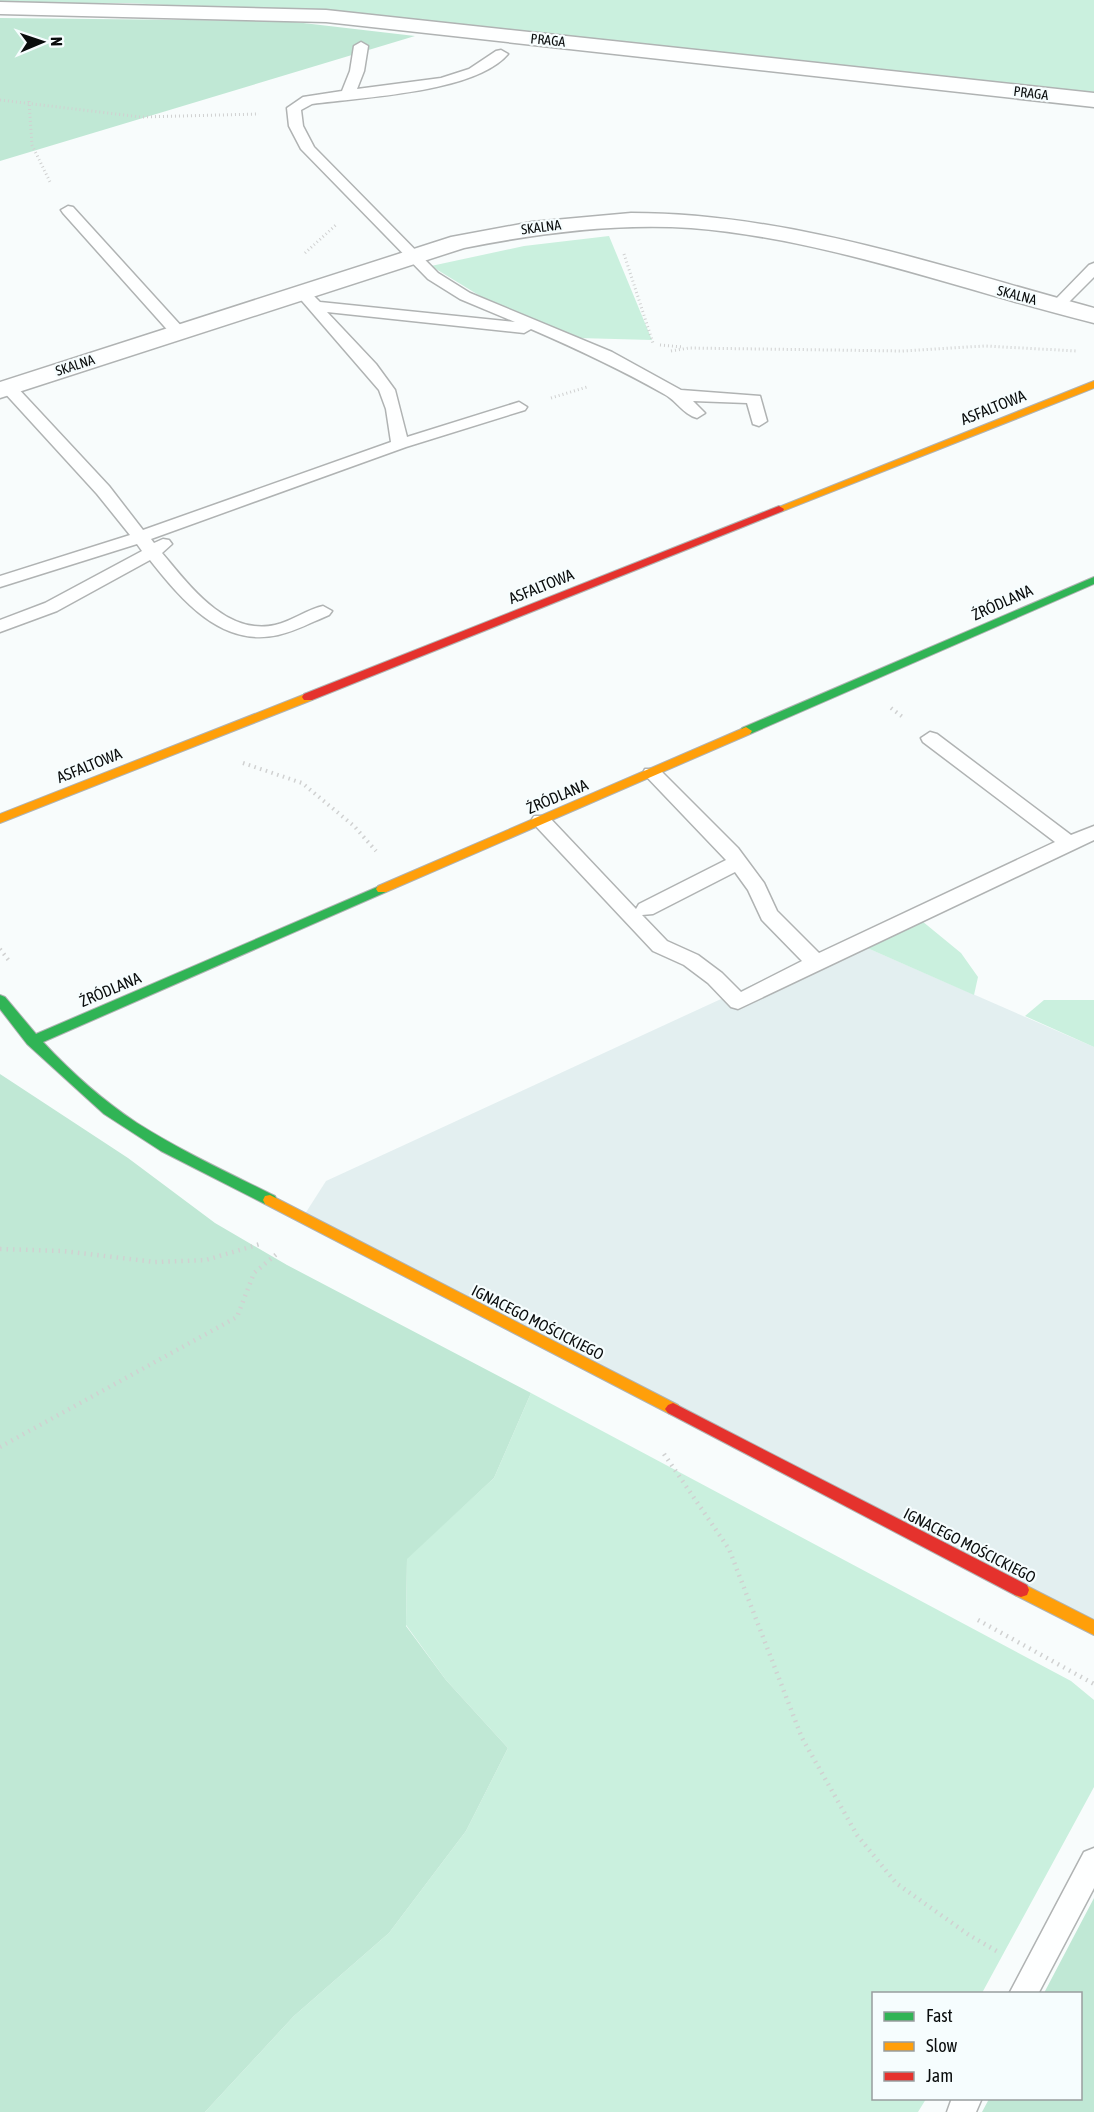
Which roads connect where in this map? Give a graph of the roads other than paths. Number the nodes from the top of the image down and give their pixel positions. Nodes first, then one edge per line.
1 (0, 8) edge
2 (361, 46) dead end
3 (501, 54) dead end
4 (348, 94) junction
5 (1094, 100) edge
6 (68, 210) road end
7 (413, 255) junction
8 (1094, 267) edge
9 (300, 298) junction
10 (1057, 306) junction
11 (1094, 316) edge
12 (178, 332) junction
13 (550, 332) junction
14 (1094, 384) edge
15 (4, 388) edge
16 (678, 395) junction
17 (519, 407) road end
18 (697, 413) dead end
19 (759, 421) dead end
20 (400, 444) junction
21 (204, 513) junction
22 (140, 537) junction
23 (152, 552) junction
24 (1094, 580) edge
25 (0, 582) edge
26 (323, 611) dead end
27 (0, 626) edge
28 (930, 738) dead end
29 (651, 773) junction
30 (0, 819) edge
31 (541, 821) junction
32 (1094, 832) edge
33 (1069, 843) junction
34 (738, 862) junction
35 (646, 909) dead end
36 (816, 963) junction
37 (0, 1000) edge
38 (32, 1041) junction
39 (1094, 1628) edge
40 (1094, 1861) edge
41 (1029, 1983) edge

1 - 5 street, PRAGA
2 - 4 lane
3 - 4 lane
4 - 7 lane
6 - 12 lane
7 - 9 street, SKALNA
7 - 10 street, SKALNA
7 - 13 lane
8 - 10 lane
9 - 12 street, SKALNA
9 - 13 lane
9 - 20 lane
10 - 11 street, SKALNA
12 - 15 street, SKALNA
13 - 16 lane
14 - 30 street, ASFALTOWA
15 - 22 lane
16 - 18 lane
16 - 19 lane
17 - 20 lane
20 - 21 lane
21 - 22 lane
21 - 23 lane
22 - 23 lane
22 - 25 lane
23 - 26 lane
23 - 27 lane
24 - 29 street, ŹRÓDLANA
28 - 33 lane
29 - 31 street, ŹRÓDLANA
29 - 34 lane
31 - 36 lane
31 - 38 street, ŹRÓDLANA
32 - 33 lane
33 - 36 lane
34 - 35 lane
34 - 36 lane
37 - 38 street, IGNACEGO MOŚCICKIEGO
38 - 39 street, IGNACEGO MOŚCICKIEGO
40 - 41 lane

